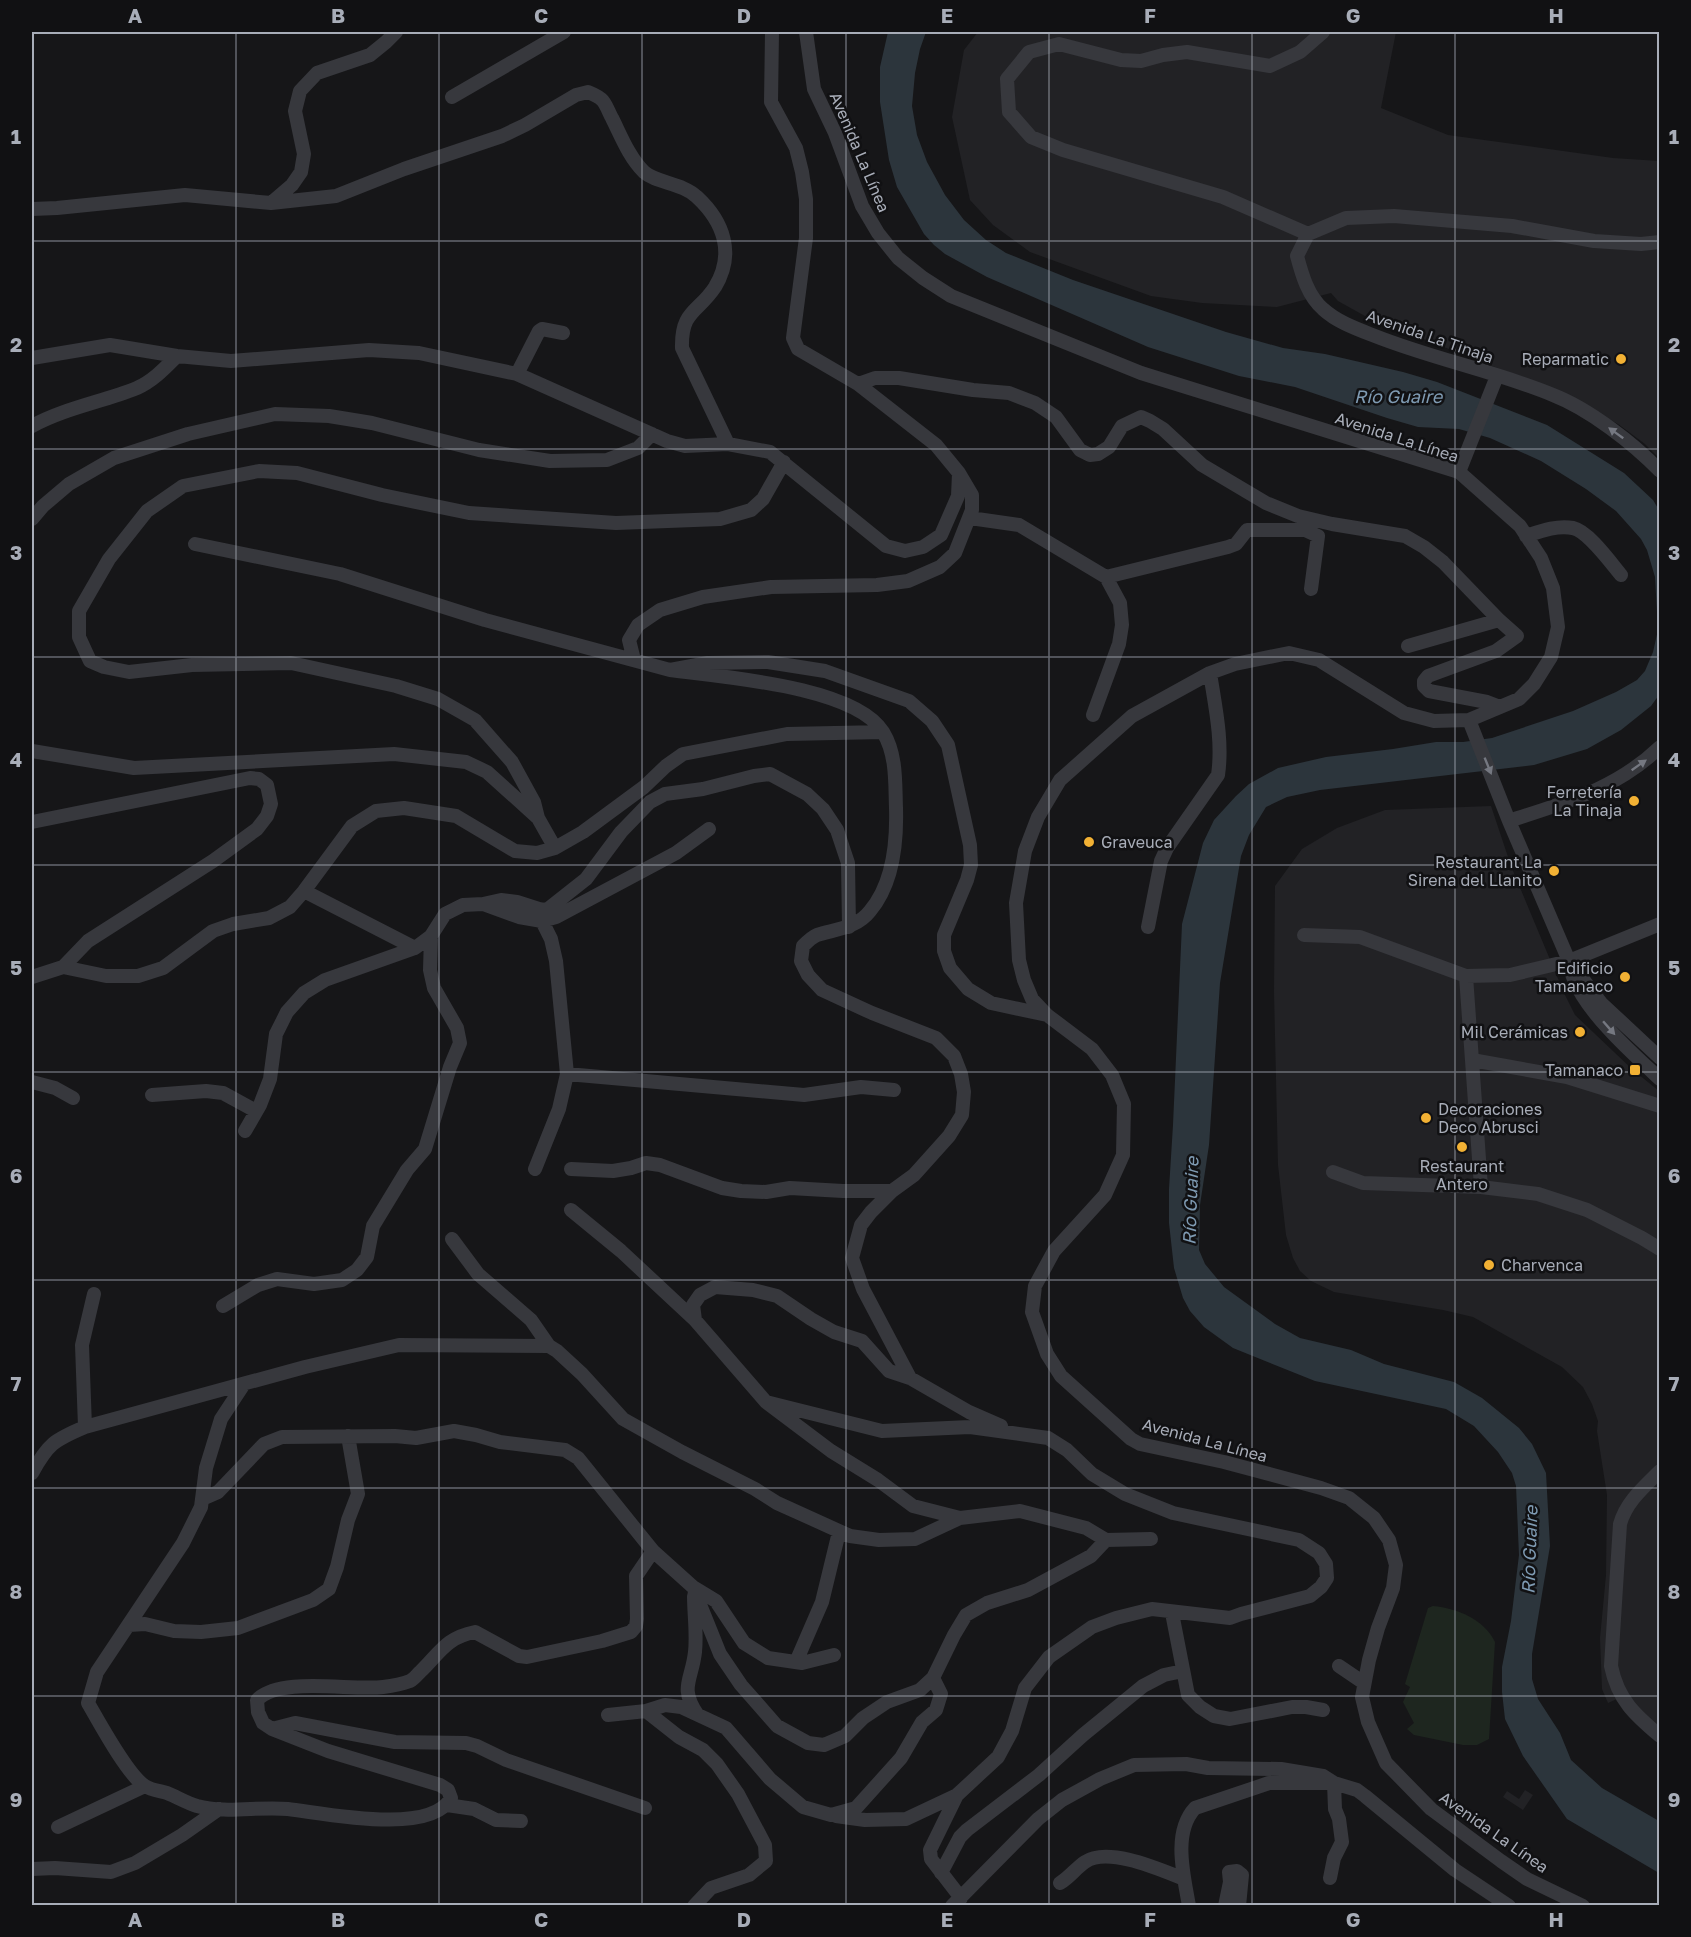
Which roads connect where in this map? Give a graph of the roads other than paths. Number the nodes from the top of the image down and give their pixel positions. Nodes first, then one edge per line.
1 (396, 32) edge
2 (564, 32) edge
3 (772, 32) edge
4 (806, 32) edge
5 (1323, 32) edge
6 (452, 97) dead end
7 (271, 202) junction
8 (32, 209) edge
9 (1308, 234) junction
10 (1659, 242) edge
11 (563, 333) dead end
12 (177, 356) junction
13 (32, 358) edge
14 (517, 374) junction
15 (1497, 376) junction
16 (858, 384) junction
17 (32, 426) edge
18 (652, 434) junction
19 (728, 444) junction
20 (784, 462) junction
21 (1659, 471) edge
22 (1459, 472) junction
23 (959, 473) junction
24 (970, 518) junction
25 (32, 519) edge
26 (1526, 536) junction
27 (195, 544) dead end
28 (1621, 575) dead end
29 (1106, 577) junction
30 (1311, 588) dead end
31 (1499, 620) junction
32 (1408, 646) dead end
33 (634, 660) junction
34 (670, 670) junction
35 (1210, 673) junction
36 (1500, 707) junction
37 (1093, 715) dead end
38 (1469, 720) junction
39 (883, 732) junction
40 (1659, 747) edge
41 (32, 750) edge
42 (538, 818) junction
43 (1509, 820) junction
44 (32, 822) edge
45 (709, 829) dead end
46 (555, 848) junction
47 (304, 891) junction
48 (483, 904) junction
49 (542, 921) junction
50 (1659, 924) edge
51 (849, 927) junction
52 (1148, 927) dead end
53 (1304, 935) dead end
54 (431, 936) junction
55 (415, 948) junction
56 (1569, 961) junction
57 (63, 967) junction
58 (1466, 976) junction
59 (32, 977) edge
60 (1047, 1014) junction
61 (1659, 1058) edge
62 (1472, 1060) junction
63 (567, 1074) junction
64 (1659, 1079) edge
65 (32, 1082) edge
66 (894, 1090) dead end
67 (152, 1095) dead end
68 (73, 1098) dead end
69 (1659, 1106) edge
70 (256, 1111) junction
71 (245, 1131) dead end
72 (535, 1168) dead end
73 (571, 1169) dead end
74 (1333, 1172) dead end
75 (1481, 1187) junction
76 (892, 1191) junction
77 (571, 1210) dead end
78 (452, 1239) dead end
79 (1659, 1250) edge
80 (94, 1294) dead end
81 (223, 1305) dead end
82 (695, 1320) junction
83 (549, 1346) junction
84 (910, 1378) junction
85 (244, 1384) junction
86 (766, 1402) junction
87 (85, 1427) junction
88 (1017, 1433) junction
89 (348, 1436) junction
90 (1659, 1471) edge
91 (32, 1473) edge
92 (202, 1499) junction
93 (960, 1518) junction
94 (839, 1532) junction
95 (1151, 1539) dead end
96 (1106, 1540) junction
97 (653, 1551) junction
98 (693, 1587) junction
99 (1172, 1613) junction
100 (129, 1625) junction
101 (834, 1654) dead end
102 (796, 1662) junction
103 (1338, 1665) dead end
104 (1182, 1671) junction
105 (933, 1678) junction
106 (1364, 1683) junction
107 (1323, 1710) dead end
108 (646, 1711) junction
109 (697, 1714) junction
110 (608, 1715) dead end
111 (272, 1729) junction
112 (1659, 1736) edge
113 (1335, 1783) junction
114 (145, 1786) junction
115 (957, 1795) junction
116 (447, 1805) junction
117 (645, 1808) dead end
118 (219, 1809) junction
119 (831, 1815) junction
120 (521, 1821) dead end
121 (58, 1827) dead end
122 (32, 1869) edge
123 (941, 1873) junction
124 (1330, 1878) dead end
125 (1185, 1879) junction
126 (1060, 1883) dead end
127 (957, 1902) edge
128 (694, 1905) edge
129 (1189, 1905) edge
130 (1225, 1905) edge
131 (1239, 1905) edge
132 (1509, 1905) edge
133 (1583, 1905) edge

1 - 7 street
2 - 6 street
3 - 16 street
4 - 22 street, Avenida La Línea
5 - 9 street
7 - 8 street
7 - 19 street
9 - 10 street
9 - 15 street, Avenida La Tinaja
11 - 14 street
12 - 13 street
12 - 14 street
12 - 17 street
14 - 18 street
21 -> 15 street, Avenida La Tinaja
15 - 22 street
16 - 23 street
16 - 31 street
18 - 19 street
18 - 25 street
19 - 20 street
20 - 23 street
20 - 42 street
22 - 26 street, Avenida La Línea
23 - 24 street
24 - 29 street
24 - 33 street
26 - 28 street
26 - 36 street, Avenida La Línea
27 - 33 street
29 - 30 street
29 - 37 street
31 - 32 street
31 - 36 street
33 - 34 street
34 - 39 street
34 - 60 street
35 - 38 street, Avenida La Línea
35 - 52 street
35 - 60 street, Avenida La Línea
36 - 38 street, Avenida La Línea
38 -> 43 street
39 - 46 street
39 - 51 street
43 -> 40 street
41 - 42 street
42 - 46 street
43 - 56 street
44 - 57 street
45 - 49 street
46 - 47 street
47 - 55 street
47 - 57 street
48 - 49 street
48 - 51 street
48 - 54 street
49 - 63 street
50 - 56 street
51 - 76 street
53 - 58 street
54 - 55 street
54 - 81 street
55 - 70 street
56 - 58 street
56 - 61 street
56 -> 64 street
57 - 59 street
58 - 62 street
60 - 106 street, Avenida La Línea
62 - 69 street
62 - 75 street
63 - 66 street
63 - 72 street
65 - 68 street
67 - 70 street
70 - 71 street
73 - 76 street
74 - 75 street
75 - 79 street
76 - 84 street
77 - 82 street
78 - 83 street
80 - 87 street
82 - 84 street
82 - 86 street
83 - 85 street
83 - 94 street
84 - 88 street
85 - 87 street
85 - 92 street
86 - 88 street
86 - 93 street
87 - 91 street
88 - 99 street
89 - 92 street
89 - 97 street
89 - 100 street
90 - 112 street
92 - 100 street
93 - 94 street
93 - 96 street
94 - 102 street
95 - 96 street
96 - 105 street
97 - 98 street
97 - 111 street
98 - 102 street
98 - 105 street
98 - 109 street
99 - 104 street
99 - 115 street
100 - 114 street
101 - 102 street
103 - 106 street
104 - 107 street
104 - 123 street
105 - 119 street
106 - 133 street, Avenida La Línea
108 - 109 street
108 - 110 street
108 - 128 street
109 - 119 street
111 - 116 street
111 - 117 street
113 - 124 street
113 - 125 street
113 - 127 street
113 - 132 street
114 - 118 street
114 - 121 street
115 - 119 street
115 - 123 street
116 - 118 street
116 - 120 street
118 - 122 street
123 - 127 street
125 - 126 street
125 - 129 street
130 - 131 street

